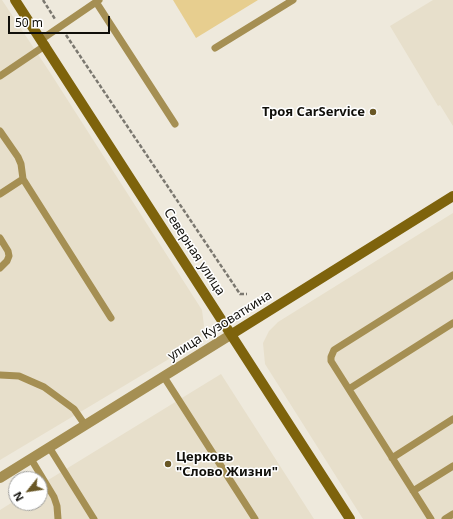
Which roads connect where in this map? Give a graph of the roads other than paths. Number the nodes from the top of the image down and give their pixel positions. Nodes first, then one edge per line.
1 (16, 0) edge
2 (293, 0) edge
3 (98, 1) edge
4 (44, 42) junction
5 (215, 48) dead end
6 (0, 76) edge
7 (175, 124) dead end
8 (0, 131) edge
9 (23, 179) junction
10 (0, 194) edge
11 (453, 196) edge
12 (0, 238) edge
13 (0, 268) edge
14 (453, 275) edge
15 (111, 318) dead end
16 (453, 323) edge
17 (232, 334) junction
18 (0, 376) edge
19 (164, 377) junction
20 (349, 389) junction
21 (453, 419) edge
22 (85, 425) junction
23 (49, 447) junction
24 (392, 458) junction
25 (31, 459) junction
26 (453, 466) edge
27 (0, 478) edge
28 (413, 491) junction
29 (453, 514) edge
30 (58, 519) edge
31 (94, 519) edge
32 (255, 519) edge
33 (350, 519) edge
34 (431, 519) edge
35 (445, 519) edge

1 - 4 main road, Северная улица
2 - 5 lane
3 - 4 lane
3 - 7 lane
4 - 6 lane
4 - 17 main road, Северная улица
8 - 9 lane
9 - 10 lane
9 - 15 lane
11 - 17 main road, улица Кузоваткина
12 - 13 lane
14 - 20 lane
16 - 20 lane
17 - 19 street, улица Кузоваткина
17 - 33 main road, Северная улица
18 - 22 lane
19 - 22 street, улица Кузоваткина
19 - 32 lane
20 - 24 lane
21 - 24 lane
22 - 23 street, улица Кузоваткина
23 - 25 street, улица Кузоваткина
23 - 31 lane
24 - 28 lane
25 - 27 street, улица Кузоваткина
25 - 30 lane
26 - 28 lane
28 - 34 lane
29 - 35 lane

